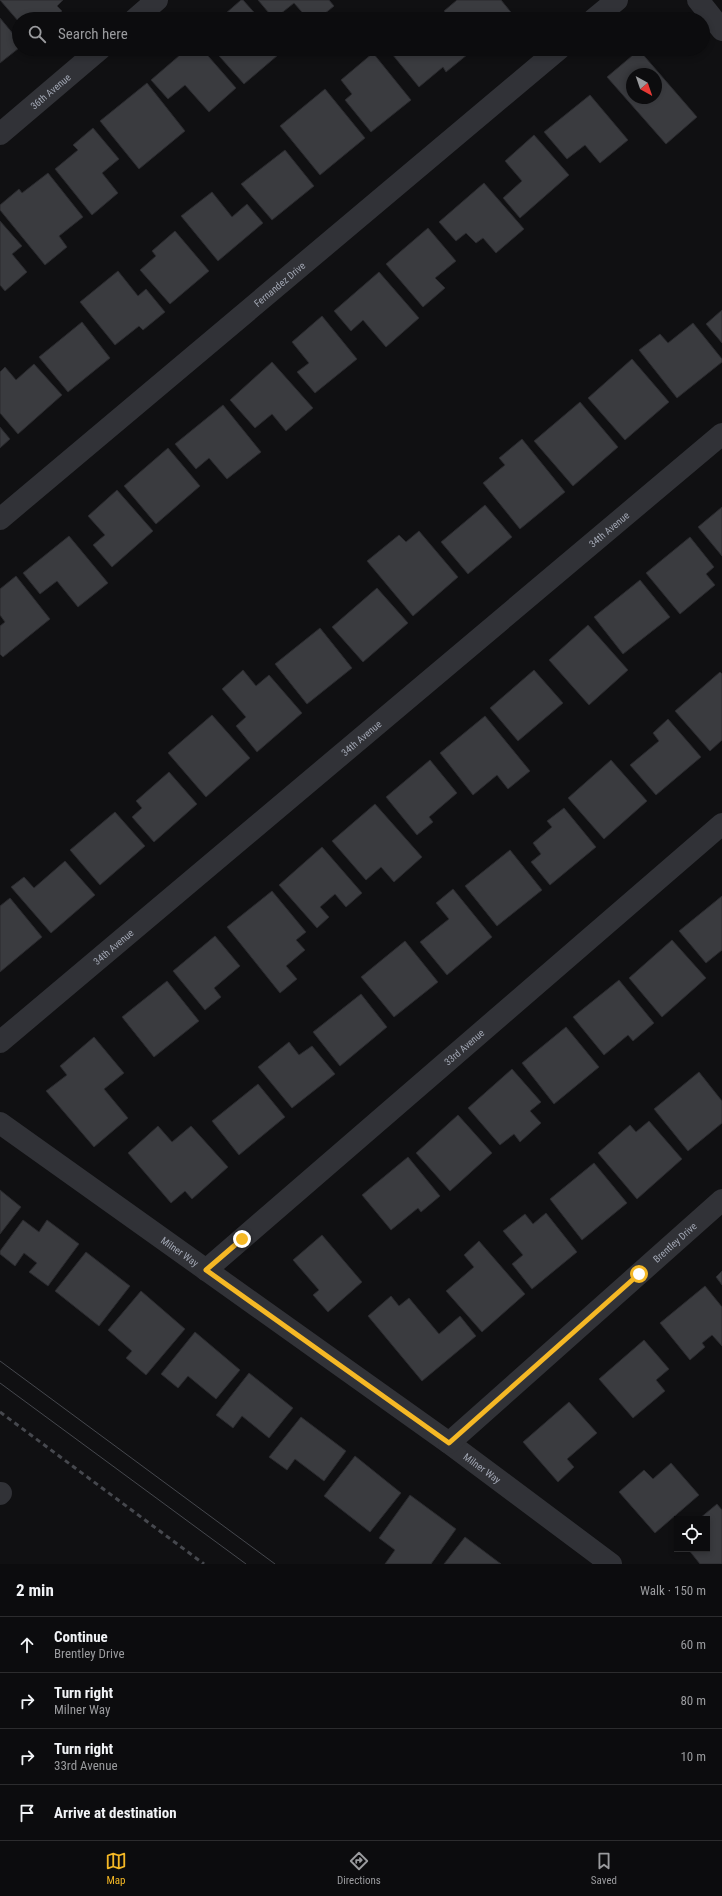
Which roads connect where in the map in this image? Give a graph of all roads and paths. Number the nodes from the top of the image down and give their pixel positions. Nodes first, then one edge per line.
1 (157, 0) edge
2 (617, 0) edge
3 (698, 0) edge
4 (143, 12) edge
5 (602, 12) edge
6 (708, 12) edge
7 (710, 15) edge
8 (722, 30) edge
9 (92, 56) edge
10 (551, 56) edge
11 (0, 134) edge
12 (722, 434) edge
13 (0, 519) edge
14 (722, 824) edge
15 (0, 1042) edge
16 (0, 1123) edge
17 (722, 1200) edge
18 (206, 1270) junction
19 (449, 1443) junction
20 (611, 1564) edge

1 - 4 street
2 - 5 street
3 - 6 street
7 - 8 street
9 - 11 street, 36th Avenue
10 - 13 street, Fernandez Drive
12 - 15 street, 34th Avenue
14 - 18 street, 33rd Avenue
16 - 18 street, Milner Way
17 - 19 street, Brentley Drive
18 - 19 street, Milner Way
19 - 20 street, Milner Way

